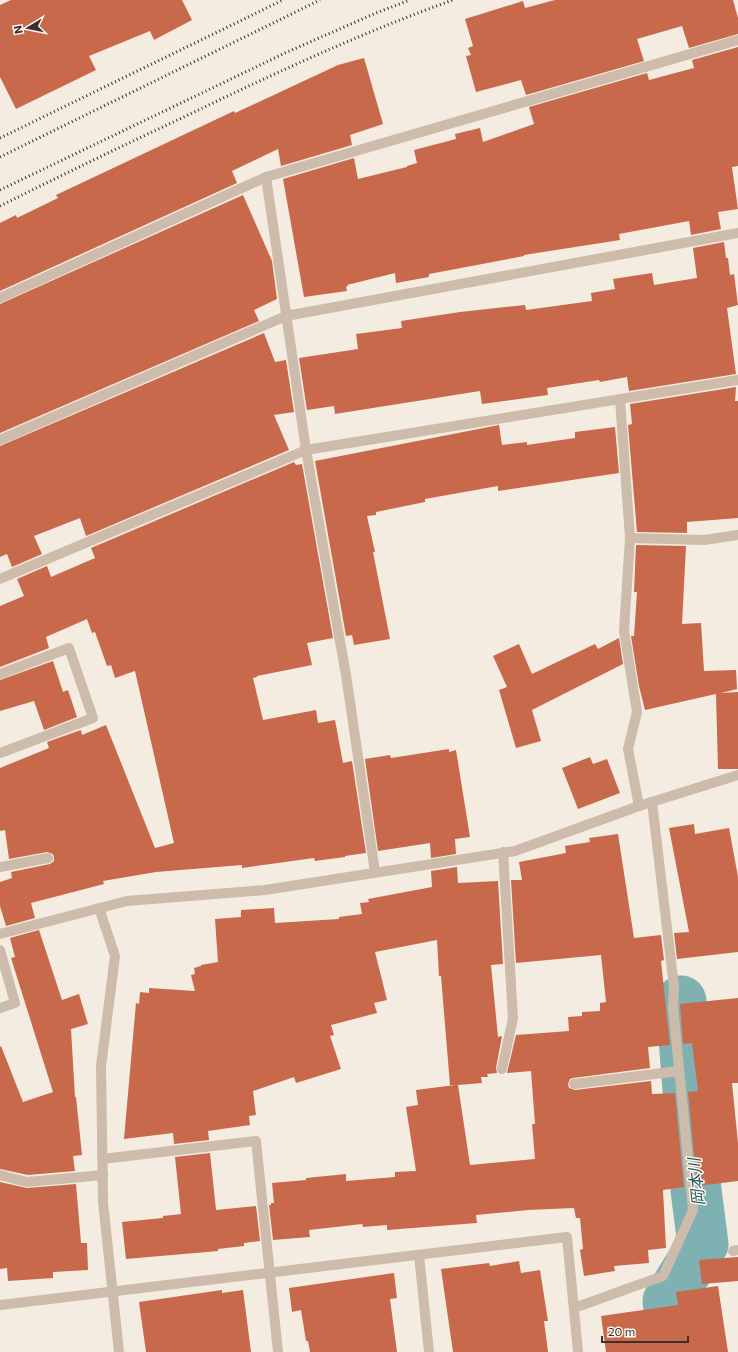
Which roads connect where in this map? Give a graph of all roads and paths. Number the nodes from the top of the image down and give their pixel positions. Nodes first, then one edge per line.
1 (738, 40) edge
2 (266, 177) junction
3 (738, 233) edge
4 (0, 298) edge
5 (286, 316) junction
6 (738, 380) edge
7 (620, 399) junction
8 (0, 440) edge
9 (306, 450) junction
10 (738, 535) edge
11 (630, 538) junction
12 (0, 579) edge
13 (0, 674) edge
14 (0, 753) edge
15 (738, 774) edge
16 (652, 802) junction
17 (639, 806) junction
18 (502, 852) junction
19 (48, 858) dead end
20 (0, 867) edge
21 (375, 872) junction
22 (99, 908) junction
23 (0, 934) edge
24 (0, 950) edge
25 (0, 1008) edge
26 (502, 1069) dead end
27 (679, 1071) junction
28 (574, 1084) dead end
29 (102, 1159) junction
30 (0, 1174) edge
31 (103, 1175) junction
32 (419, 1255) junction
33 (270, 1273) junction
34 (112, 1292) junction
35 (0, 1305) edge
36 (574, 1308) junction
37 (119, 1352) edge
38 (278, 1352) edge
39 (429, 1352) edge
40 (578, 1352) edge

1 - 2 street
2 - 4 street
2 - 5 street
3 - 5 street
5 - 8 street
5 - 9 street
6 - 7 street
7 - 9 street
7 - 11 street
9 - 12 street
9 - 21 street
10 - 11 street
11 - 17 street
13 - 14 street
15 - 16 street
16 - 17 street
16 - 27 street
17 - 18 street
18 - 21 street
18 - 26 street
19 - 20 street
21 - 22 street
22 - 23 street
22 - 29 street
24 - 25 street
27 - 28 street
27 - 36 street
29 - 31 street
29 - 33 street
30 - 31 street
31 - 34 street
32 - 33 street
32 - 36 street
32 - 39 street
33 - 34 street
33 - 38 street
34 - 35 street
34 - 37 street
36 - 40 street

